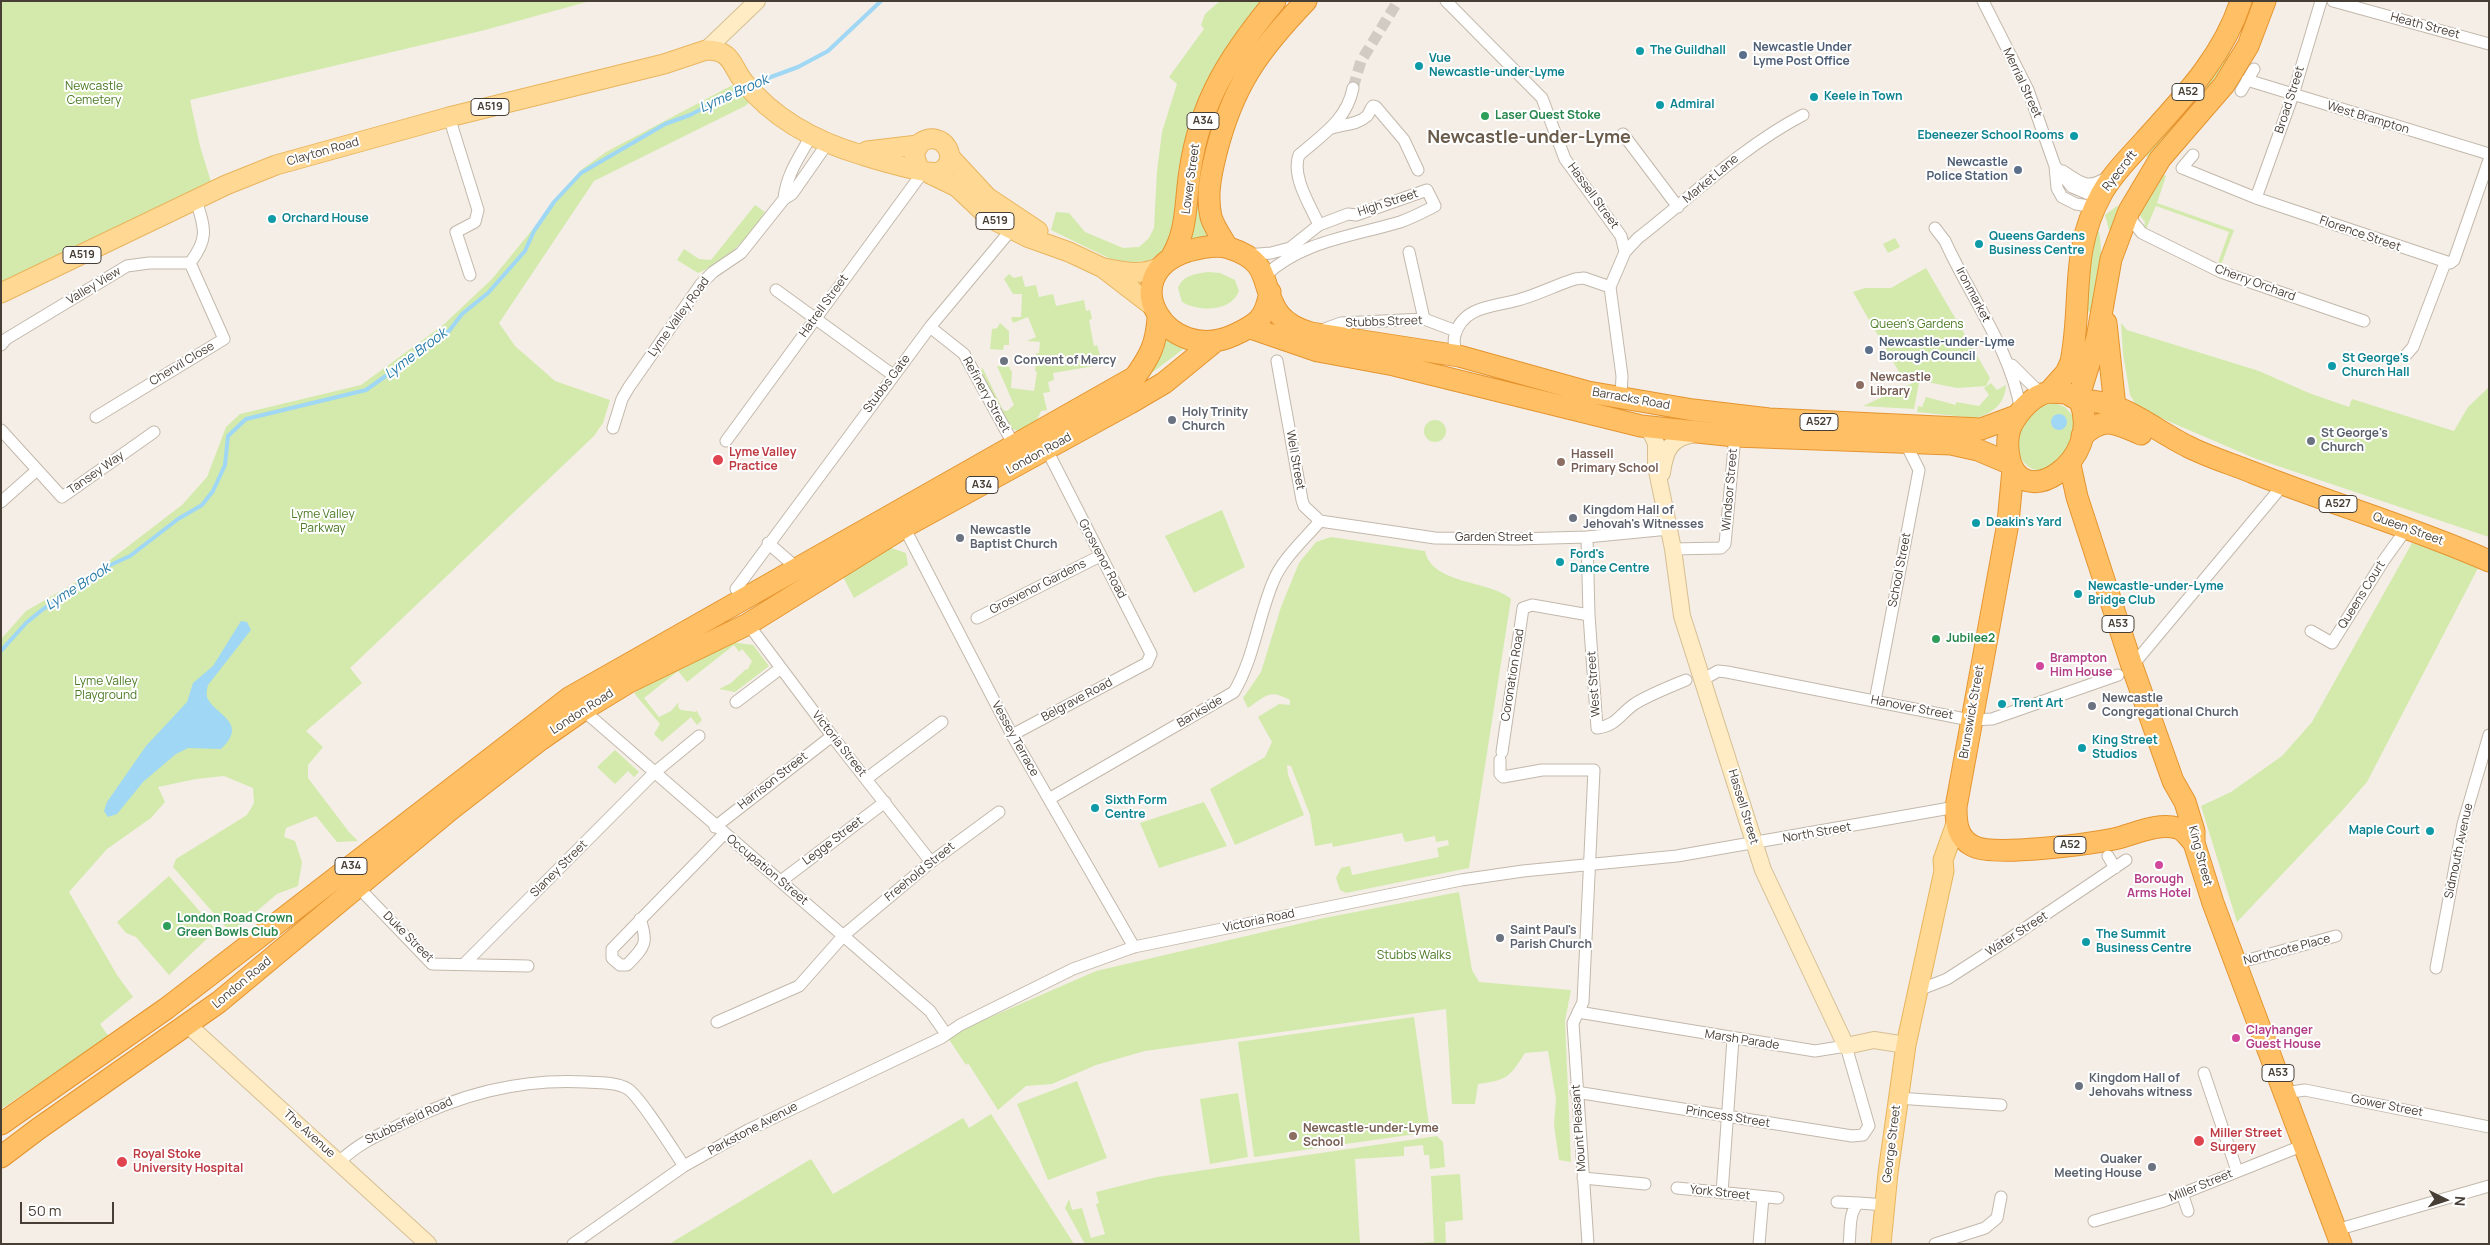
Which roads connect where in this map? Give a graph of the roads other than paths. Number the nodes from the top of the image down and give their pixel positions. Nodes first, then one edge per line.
1 (757, 1) edge
2 (1275, 1) edge
3 (1306, 1) edge
4 (1446, 1) edge
5 (1983, 1) edge
6 (2241, 1) edge
7 (2265, 1) edge
8 (2321, 1) edge
9 (2333, 1) edge
10 (736, 24) junction
11 (2489, 44) edge
12 (706, 50) junction
13 (730, 59) junction
14 (664, 64) junction
15 (2254, 69) dead end
16 (2247, 80) junction
17 (748, 86) junction
18 (1353, 88) tunnel mouth
19 (2241, 91) dead end
20 (2293, 96) junction
21 (1803, 115) dead end
22 (449, 117) junction
23 (1332, 128) junction
24 (1623, 134) dead end
25 (819, 140) junction
26 (918, 145) junction
27 (853, 153) junction
28 (2489, 154) edge
29 (2193, 155) dead end
30 (950, 157) junction
31 (2160, 159) junction
32 (2489, 160) edge
33 (2055, 166) junction
34 (1418, 170) dead end
35 (2118, 170) junction
36 (924, 171) junction
37 (2256, 198) junction
38 (784, 199) junction
39 (196, 200) junction
40 (1678, 207) junction
41 (2086, 211) junction
42 (2129, 211) junction
43 (1319, 225) junction
44 (1935, 228) dead end
45 (1012, 230) junction
46 (2149, 237) junction
47 (1237, 251) junction
48 (1069, 252) junction
49 (1409, 252) dead end
50 (1625, 252) junction
51 (2114, 252) junction
52 (1166, 262) junction
53 (190, 263) junction
54 (2445, 263) junction
55 (1103, 268) junction
56 (470, 275) dead end
57 (1268, 284) junction
58 (1610, 287) junction
59 (776, 290) dead end
60 (1, 293) edge
61 (2104, 300) junction
62 (1155, 311) junction
63 (814, 318) junction
64 (1424, 319) junction
65 (2364, 321) dead end
66 (930, 327) junction
67 (1251, 328) junction
68 (1456, 331) junction
69 (1311, 333) junction
70 (1213, 343) junction
71 (1, 345) edge
72 (2406, 355) dead end
73 (1459, 356) junction
74 (1277, 361) dead end
75 (2009, 362) junction
76 (894, 375) junction
77 (2047, 392) junction
78 (1621, 397) junction
79 (2079, 400) junction
80 (2115, 407) junction
81 (2019, 414) junction
82 (96, 417) dead end
83 (1617, 422) junction
84 (1645, 427) junction
85 (613, 428) dead end
86 (1, 430) edge
87 (154, 432) dead end
88 (1696, 434) junction
89 (1735, 436) junction
90 (2082, 436) junction
91 (726, 441) dead end
92 (2187, 446) junction
93 (1015, 447) junction
94 (1047, 450) junction
95 (1910, 450) junction
96 (2070, 465) junction
97 (2012, 466) junction
98 (37, 470) junction
99 (1661, 480) junction
100 (2283, 485) junction
101 (1, 502) edge
102 (1320, 521) junction
103 (904, 527) junction
104 (2407, 528) junction
105 (1669, 529) junction
106 (1587, 537) junction
107 (768, 542) junction
108 (1673, 549) junction
109 (1100, 556) junction
110 (2489, 560) edge
111 (798, 569) junction
112 (736, 597) junction
113 (1589, 615) junction
114 (977, 618) dead end
115 (748, 624) junction
116 (2311, 631) dead end
117 (1150, 663) joint
118 (781, 668) junction
119 (2125, 671) junction
120 (1704, 679) junction
121 (1686, 680) dead end
122 (1875, 701) junction
123 (736, 702) dead end
124 (583, 710) junction
125 (1970, 720) junction
126 (942, 722) dead end
127 (1012, 735) junction
128 (2489, 735) edge
129 (699, 736) dead end
130 (832, 736) junction
131 (654, 773) junction
132 (866, 779) junction
133 (2173, 781) junction
134 (1047, 795) junction
135 (885, 802) junction
136 (999, 812) dead end
137 (2164, 826) junction
138 (1962, 829) junction
139 (719, 830) junction
140 (2194, 843) junction
141 (1755, 844) junction
142 (2108, 856) dead end
143 (2126, 860) dead end
144 (931, 862) junction
145 (1589, 864) junction
146 (2116, 868) junction
147 (1944, 871) junction
148 (781, 881) junction
149 (357, 886) junction
150 (640, 919) dead end
151 (844, 935) junction
152 (2336, 936) dead end
153 (1134, 947) junction
154 (2237, 963) junction
155 (464, 964) junction
156 (528, 966) dead end
157 (2436, 968) dead end
158 (1917, 995) junction
159 (172, 1005) junction
160 (1578, 1012) junction
161 (717, 1022) dead end
162 (188, 1026) junction
163 (946, 1034) junction
164 (1733, 1039) junction
165 (1906, 1045) junction
166 (1846, 1046) junction
167 (2204, 1073) dead end
168 (1576, 1092) junction
169 (2285, 1093) junction
170 (1897, 1098) junction
171 (2001, 1105) dead end
172 (1727, 1116) junction
173 (1869, 1120) joint
174 (1, 1124) edge
175 (2489, 1127) edge
176 (2304, 1145) junction
177 (1, 1157) edge
178 (339, 1162) junction
179 (684, 1166) junction
180 (2236, 1171) junction
181 (1583, 1178) junction
182 (1645, 1184) dead end
183 (2489, 1186) edge
184 (1677, 1188) dead end
185 (1722, 1193) junction
186 (2182, 1193) junction
187 (1763, 1197) junction
188 (2001, 1197) dead end
189 (1778, 1198) dead end
190 (1837, 1202) dead end
191 (1859, 1203) junction
192 (1884, 1205) junction
193 (2188, 1211) dead end
194 (2094, 1220) dead end
195 (2339, 1237) edge
196 (428, 1244) edge
197 (573, 1244) edge
198 (1588, 1244) edge
199 (1759, 1244) edge
200 (1849, 1244) edge
201 (1881, 1244) edge
202 (1936, 1244) edge

1 - 10 street
2 - 52 highway, Lower Street / A34
3 - 47 highway, Lower Street / A34
4 - 50 street, Hassell Street
5 - 33 street, Merrial Street
6 - 35 highway, Ryecroft / A52
7 - 31 highway, Ryecroft / A52
8 - 20 street, Broad Street
9 - 11 street, Heath Street
10 - 12 street
10 - 13 street
12 - 13 main road
12 - 14 main road, A519
13 - 17 main road, A519
14 - 17 main road, A519
14 - 22 main road, Clayton Road / A519
15 - 16 street
16 - 19 street
16 - 20 street, West Brampton
17 - 25 main road, A519
18 - 23 street
20 - 28 street, West Brampton
20 - 37 street, Broad Street
21 - 40 street, Market Lane
22 - 39 main road, Clayton Road / A519
22 - 56 street
23 - 34 street
23 - 43 street
24 - 40 street
25 - 27 main road, A519
25 - 38 street, Lyme Valley Road
25 - 38 street, Lyme Valley Road
26 - 27 main road, A519
26 - 30 main road, A519
26 - 36 main road
27 - 36 main road, A519
29 - 37 street, Florence Street
30 - 36 main road
30 - 48 main road, A519
31 - 41 highway
31 - 42 highway, Ryecroft / A52
32 - 54 street
33 - 35 street
33 - 41 street, Merrial Street
33 - 41 street, Merrial Street
35 - 41 highway, Ryecroft / A52
36 - 45 main road, A519
36 - 63 street, Hatrell Street
37 - 54 street, Florence Street
38 - 85 street, Lyme Valley Road
39 - 53 street
39 - 60 main road, Clayton Road / A519
40 - 50 street, Market Lane
41 - 51 highway
41 - 77 highway, Ryecroft / A52
42 - 46 street, Cherry Orchard
42 - 51 highway, Ryecroft / A52
43 - 47 street, High Street
43 - 57 street, High Street
44 - 75 street, Ironmarket
45 - 48 main road, A519
45 - 66 street, Stubbs Gate
46 - 51 street
46 - 65 street, Cherry Orchard
47 - 52 highway
47 - 57 highway, A34
48 - 55 main road, A519
49 - 64 street
50 - 58 street
51 - 61 highway, Ryecroft / A52
52 - 55 main road, A519
52 - 62 highway, A34
53 - 71 street, Valley View
53 - 82 street, Chervil Close
54 - 72 street
55 - 62 main road, A519
57 - 67 highway
57 - 69 highway, Barracks Road / A527
58 - 68 street
58 - 78 street
59 - 63 street
61 - 79 highway, Ryecroft / A52
61 - 80 highway, A52
62 - 70 highway
62 - 93 highway, London Road / A34
63 - 76 street
63 - 91 street, Hatrell Street
64 - 68 street, Stubbs Street
64 - 69 street, Stubbs Street
66 - 76 street, Stubbs Gate
66 - 93 street, Refinery Street
67 - 70 highway, A34
67 - 83 highway, Barracks Road / A527
68 - 73 street
69 - 73 highway, Barracks Road / A527
70 - 94 highway, London Road / A34
73 - 78 highway, Barracks Road / A527
74 - 102 street, Well Street
75 - 77 street, Ironmarket
75 - 81 street, Ironmarket
76 - 107 street, Stubbs Gate
77 - 79 highway
77 - 81 highway
78 - 81 highway, Barracks Road / A527
78 - 83 highway
79 - 80 highway, Queen Street / A527
79 - 90 highway
80 - 92 highway, Queen Street / A527
81 - 97 highway
83 - 84 highway, Barracks Road / A527
84 - 88 highway, Barracks Road / A527
84 - 99 street, Hassell Street
86 - 98 street, Tansey Way
87 - 98 street, Tansey Way
88 - 89 highway, Barracks Road / A527
88 - 99 street, Hassell Street
89 - 95 highway, Barracks Road / A527
89 - 108 street, Windsor Street
90 - 92 highway, Queen Street / A527
90 - 96 highway
92 - 100 highway, Queen Street / A527
93 - 111 highway, London Road / A34
94 - 103 highway, London Road / A34
94 - 109 street, Grosvenor Road
95 - 97 highway, Barracks Road / A527
95 - 122 street, School Street
96 - 97 highway
96 - 119 highway, King Street / A53
97 - 125 highway, Brunswick Street
98 - 101 street
99 - 105 street, Hassell Street
100 - 104 highway, Queen Street / A527
100 - 119 street
102 - 106 street, Garden Street
102 - 134 street, Bankside
103 - 115 highway, London Road / A34
103 - 127 street, Vessey Terrace
104 - 110 highway, Queen Street / A527
104 - 116 street, Queens Court
105 - 106 street, Garden Street
105 - 108 street, Hassell Street
106 - 113 street, West Street
107 - 111 street
107 - 112 street, Stubbs Gate
108 - 120 street, Hassell Street
109 - 114 street, Grosvenor Gardens
109 - 117 street, Grosvenor Road
111 - 112 highway, London Road / A34
112 - 115 highway
112 - 159 highway, London Road / A34
113 - 121 street, West Street
113 - 145 street, Coronation Road
115 - 118 street, Victoria Street
115 - 124 highway, London Road / A34
117 - 127 street, Belgrave Road
118 - 123 street
118 - 130 street, Victoria Street
119 - 125 street, Hanover Street
119 - 133 highway, King Street / A53
120 - 122 street, Hanover Street
120 - 141 street, Hassell Street
122 - 125 street, Hanover Street
124 - 131 street, Occupation Street
124 - 149 highway, London Road / A34
125 - 138 highway, Brunswick Street
126 - 132 street
127 - 134 street, Vessey Terrace
128 - 157 street, Sidmouth Avenue
129 - 131 street, Slaney Street
130 - 132 street, Victoria Street
130 - 139 street, Harrison Street
131 - 139 street, Occupation Street
131 - 155 street, Slaney Street
132 - 135 street, Victoria Street
133 - 137 highway, A53
133 - 140 highway, King Street / A53
134 - 153 street, Vessey Terrace
135 - 144 street, Victoria Street
135 - 148 street, Legge Street
136 - 144 street, Freehold Street
137 - 138 highway, A52
137 - 140 highway
138 - 141 street, North Street
138 - 147 main road
138 - 147 main road
139 - 148 street, Occupation Street
139 - 150 street, Harrison Street
140 - 154 highway, King Street / A53
141 - 145 street, North Street
141 - 166 street, Hassell Street
142 - 146 street
143 - 146 street, Water Street
144 - 151 street, Freehold Street
145 - 153 street, Victoria Road
145 - 160 street
146 - 158 street, Water Street
147 - 158 main road
148 - 151 street, Occupation Street
149 - 155 street, Duke Street
149 - 162 highway, London Road / A34
151 - 161 street, Freehold Street
151 - 163 street, Occupation Street
152 - 154 street, Northcote Place
153 - 163 street, Victoria Road
154 - 169 highway, King Street / A53
155 - 156 street, Duke Street
158 - 165 main road
159 - 162 highway
159 - 174 highway, London Road / A34
160 - 164 street, Marsh Parade
160 - 168 street, Mount Pleasant
162 - 177 highway, London Road / A34
162 - 178 street, The Avenue
163 - 179 street, Parkstone Avenue
164 - 166 street, Marsh Parade
164 - 172 street
165 - 166 street, Marsh Parade
165 - 170 main road, George Street
166 - 173 street, Hassell Street
167 - 180 street
168 - 172 street, Princess Street
168 - 181 street, Mount Pleasant
169 - 175 street, Gower Street
169 - 176 highway, King Street / A53
170 - 171 street
170 - 192 main road, George Street
172 - 173 street, Princess Street
172 - 185 street
176 - 180 street, Miller Street
176 - 195 highway, King Street / A53
178 - 179 street, Stubbsfield Road
178 - 196 street, The Avenue
179 - 197 street, Parkstone Avenue
180 - 186 street, Miller Street
181 - 182 street
181 - 198 street, Mount Pleasant
183 - 195 street
184 - 185 street, York Street
185 - 187 street, York Street
186 - 193 street
186 - 194 street, Miller Street
187 - 189 street, York Street
187 - 199 street, York Street
188 - 202 street
190 - 191 street
191 - 192 street
191 - 200 street
192 - 201 main road, George Street

